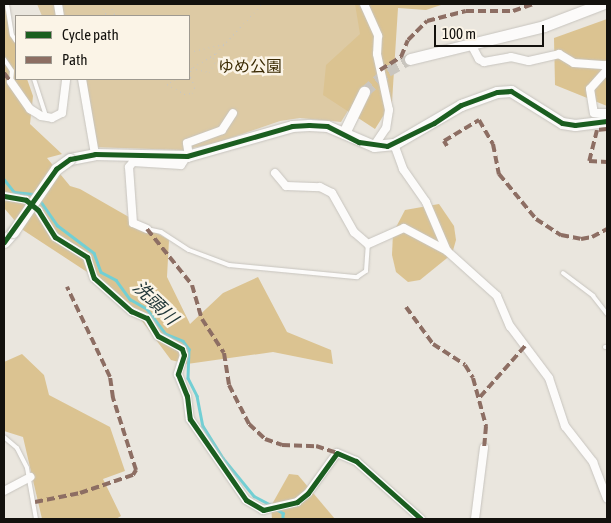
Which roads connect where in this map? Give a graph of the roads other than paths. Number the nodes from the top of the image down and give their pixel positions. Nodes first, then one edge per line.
1 (7, 4) edge
2 (364, 4) edge
3 (602, 4) edge
4 (15, 40) edge
5 (472, 46) junction
6 (4, 59) edge
7 (410, 59) tunnel mouth
8 (34, 80) edge
9 (66, 80) edge
10 (82, 80) edge
11 (11, 82) joint
12 (364, 92) tunnel mouth
13 (233, 113) dead end
14 (607, 113) edge
15 (46, 118) junction
16 (607, 121) edge
17 (344, 133) junction
18 (394, 144) junction
19 (374, 146) junction
20 (95, 154) junction
21 (188, 156) junction
22 (275, 173) dead end
23 (4, 196) edge
24 (147, 229) joint
25 (7, 238) edge
26 (368, 244) junction
27 (447, 251) junction
28 (563, 273) dead end
29 (607, 314) edge
30 (4, 437) edge
31 (484, 448) dead end
32 (30, 477) junction
33 (4, 491) edge
34 (607, 498) edge
35 (36, 519) edge
36 (421, 519) edge
37 (475, 519) edge

1 - 4 lane
2 - 19 street
3 - 5 street
5 - 7 street
5 - 14 street
6 - 11 lane
8 - 15 lane
9 - 15 street
10 - 20 street
11 - 15 street
12 - 17 street
13 - 21 street
16 - 18 street
17 - 19 street
17 - 21 street
18 - 19 street
18 - 27 street
20 - 21 street
20 - 25 street, bridge
21 - 24 street
22 - 26 street
23 - 36 street
24 - 26 lane
26 - 27 street
27 - 34 street
28 - 29 lane
30 - 32 lane
31 - 37 street
32 - 33 street
32 - 35 lane

